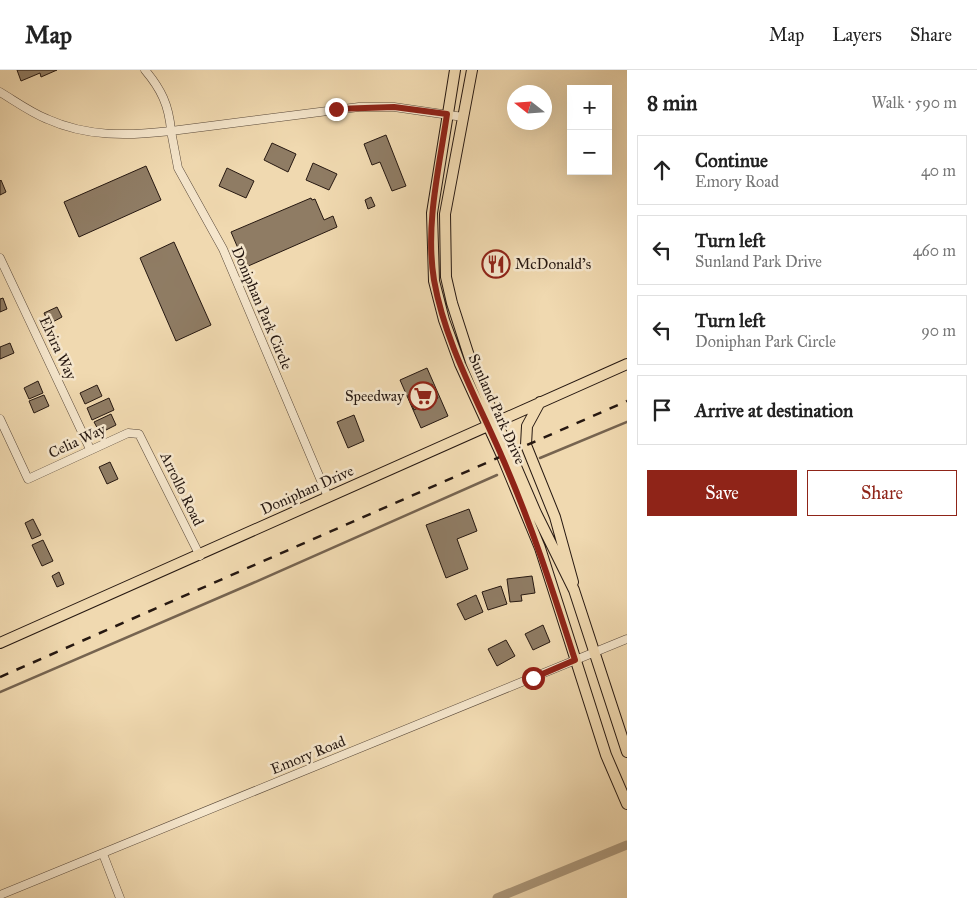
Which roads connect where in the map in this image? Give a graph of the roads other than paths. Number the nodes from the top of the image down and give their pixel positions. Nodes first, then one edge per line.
1 (144, 70) edge
2 (455, 70) edge
3 (472, 70) edge
4 (0, 92) edge
5 (447, 114) junction
6 (463, 118) junction
7 (171, 131) junction
8 (0, 258) edge
9 (627, 364) edge
10 (540, 402) junction
11 (0, 419) edge
12 (498, 420) junction
13 (487, 426) junction
14 (139, 434) joint
15 (90, 449) junction
16 (328, 497) junction
17 (200, 556) junction
18 (574, 590) junction
19 (627, 639) edge
20 (0, 643) edge
21 (594, 653) junction
22 (575, 660) junction
23 (627, 752) edge
24 (627, 804) edge
25 (102, 854) junction
26 (0, 896) edge
27 (120, 898) edge

1 - 7 street, Doniphan Park Circle
2 - 5 main road, Sunland Park Drive
3 - 6 main road, Sunland Park Drive
4 - 7 street
5 - 6 street
5 - 7 street
5 - 13 main road, Sunland Park Drive
6 - 12 main road, Sunland Park Drive
7 - 16 street, Doniphan Park Circle
8 - 15 street, Elvira Way
9 - 10 main road, Doniphan Drive
10 - 12 main road, Doniphan Drive
10 - 18 main road
11 - 15 street, Celia Way
12 - 13 main road, Doniphan Drive
12 - 18 main road, Sunland Park Drive
13 - 16 main road, Doniphan Drive
13 - 22 main road, Sunland Park Drive
14 - 15 street, Celia Way
14 - 17 street, Arrollo Road
16 - 17 main road, Doniphan Drive
17 - 20 main road, Doniphan Drive
18 - 21 main road, Sunland Park Drive
19 - 21 street, Emory Road
21 - 22 street, Emory Road
21 - 23 main road, Sunland Park Drive
22 - 24 main road, Sunland Park Drive
22 - 25 street, Emory Road
25 - 26 street, Emory Road
25 - 27 street

